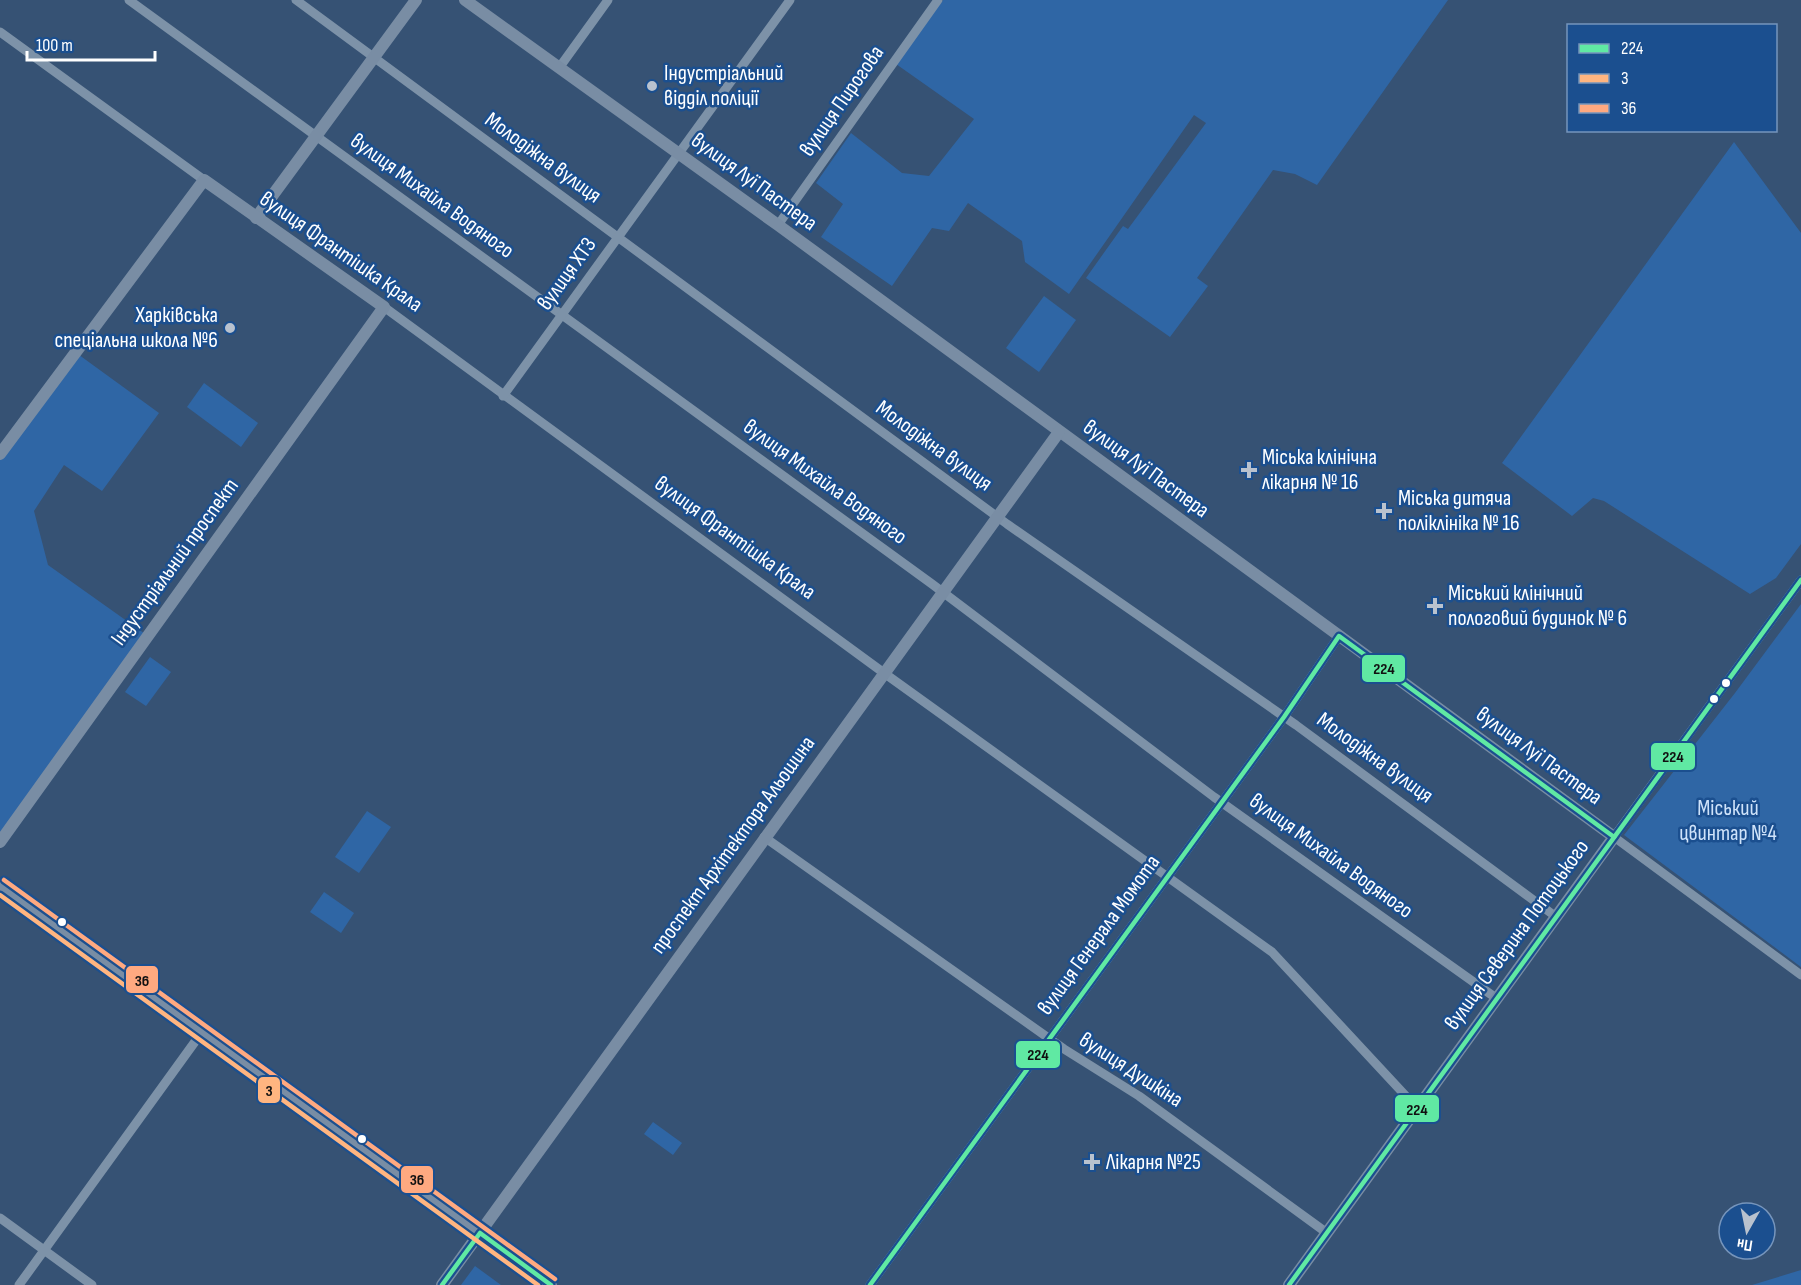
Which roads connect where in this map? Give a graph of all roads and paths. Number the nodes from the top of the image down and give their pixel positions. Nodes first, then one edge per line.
1 (129, 0) edge
2 (296, 0) edge
3 (416, 0) edge
4 (465, 0) edge
5 (608, 0) edge
6 (790, 0) edge
7 (938, 0) edge
8 (0, 33) edge
9 (374, 57) junction
10 (559, 68) junction
11 (316, 136) junction
12 (679, 154) junction
13 (204, 180) junction
14 (256, 218) junction
15 (778, 225) junction
16 (618, 237) junction
17 (384, 307) junction
18 (562, 313) junction
19 (503, 396) junction
20 (1059, 432) junction
21 (0, 454) edge
22 (998, 517) junction
23 (1801, 580) edge
24 (942, 593) junction
25 (1339, 636) junction
26 (884, 674) junction
27 (1284, 717) junction
28 (1221, 802) junction
29 (764, 837) junction
30 (1614, 837) junction
31 (0, 842) edge
32 (1165, 877) junction
33 (0, 886) edge
34 (1555, 916) junction
35 (1801, 975) edge
36 (1496, 998) junction
37 (202, 1032) junction
38 (1048, 1038) junction
39 (1417, 1108) junction
40 (0, 1218) edge
41 (480, 1233) junction
42 (1327, 1233) junction
43 (44, 1250) junction
44 (19, 1285) edge
45 (92, 1285) edge
46 (442, 1285) edge
47 (551, 1285) edge
48 (870, 1285) edge
49 (1289, 1285) edge

1 - 11 street, вулиця Михайла Водяного
2 - 9 street, Молодіжна вулиця
3 - 9 street
4 - 10 street, вулиця Луї Пастера
5 - 10 street
6 - 12 street, вулиця ХТЗ
7 - 15 street, вулиця Пирогова
8 - 13 street, вулиця Франтішка Крала
9 - 11 street
9 - 16 street, Молодіжна вулиця
10 - 12 street, вулиця Луї Пастера
11 - 14 street
11 - 18 street, вулиця Михайла Водяного
12 - 15 street, вулиця Луї Пастера
12 - 16 street, вулиця ХТЗ
13 - 14 street, вулиця Франтішка Крала
13 - 21 street
14 - 17 street, вулиця Франтішка Крала
15 - 20 street, вулиця Луї Пастера
16 - 18 street, вулиця ХТЗ
16 - 22 street, Молодіжна вулиця
17 - 19 street, вулиця Франтішка Крала
17 - 31 street, Індустріальний проспект
18 - 19 street, вулиця ХТЗ
18 - 24 street, вулиця Михайла Водяного
19 - 26 street, вулиця Франтішка Крала
20 - 22 street, проспект Архітектора Альошина
20 - 25 street, вулиця Луї Пастера
22 - 24 street, проспект Архітектора Альошина
22 - 27 street, Молодіжна вулиця
23 - 30 street, вулиця Северина Потоцького
24 - 26 street, проспект Архітектора Альошина
24 - 28 street, вулиця Михайла Водяного
25 - 27 street, вулиця Генерала Момота
25 - 30 street, вулиця Луї Пастера
26 - 29 street, проспект Архітектора Альошина
26 - 32 street, вулиця Франтішка Крала
27 - 28 street, вулиця Генерала Момота
27 - 34 street, Молодіжна вулиця
28 - 32 street, вулиця Генерала Момота
28 - 36 street, вулиця Михайла Водяного
29 - 38 street, вулиця Душкіна
29 - 41 street, проспект Архітектора Альошина
30 - 34 street, вулиця Северина Потоцького
30 - 35 street, вулиця Луї Пастера
32 - 38 street, вулиця Генерала Момота
32 - 39 street, вулиця Франтішка Крала
33 - 37 street
34 - 36 street, вулиця Северина Потоцького
36 - 39 street, вулиця Северина Потоцького
37 - 41 street
37 - 43 street
38 - 42 street, вулиця Душкіна
38 - 48 street, вулиця Генерала Момота
39 - 42 street, вулиця Северина Потоцького
40 - 43 street
41 - 46 street, проспект Архітектора Альошина
41 - 47 street
42 - 49 street, вулиця Северина Потоцького
43 - 44 street
43 - 45 street

